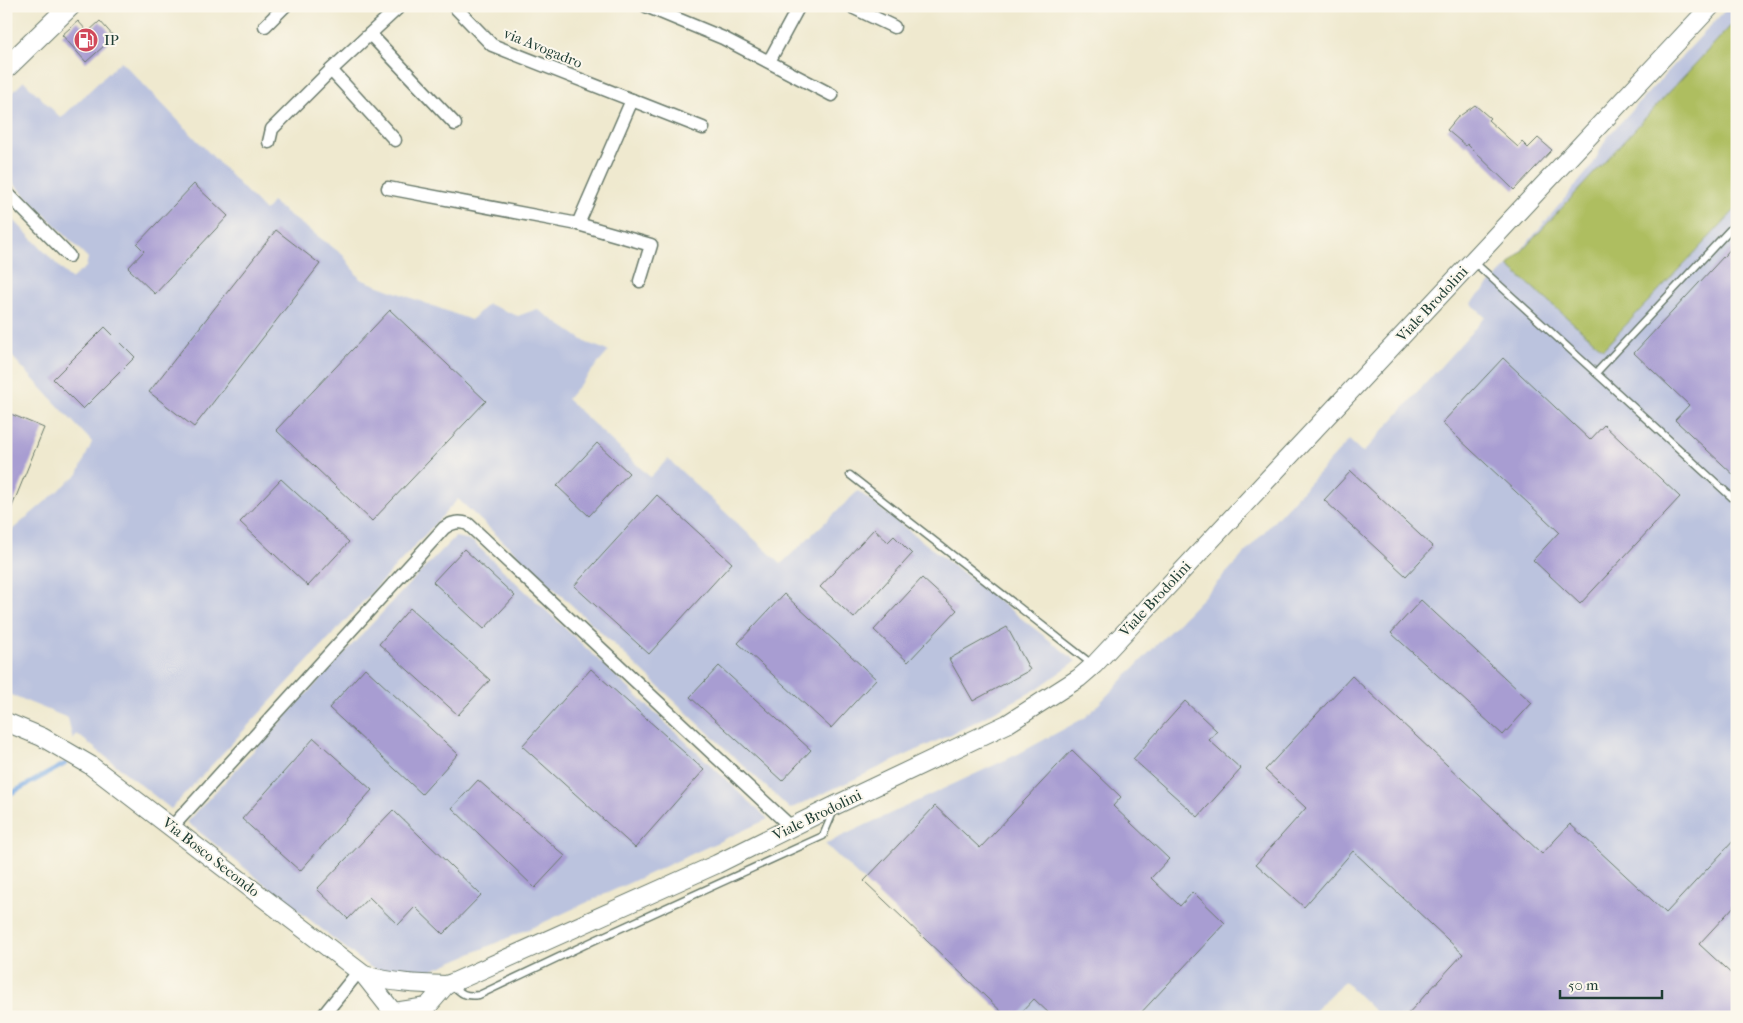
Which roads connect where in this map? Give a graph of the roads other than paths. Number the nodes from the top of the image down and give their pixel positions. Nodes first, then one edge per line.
1 (70, 6) edge
2 (285, 6) edge
3 (400, 6) edge
4 (454, 6) edge
5 (646, 6) edge
6 (799, 6) edge
7 (850, 6) edge
8 (1712, 6) edge
9 (265, 26) dead end
10 (894, 27) dead end
11 (370, 34) junction
12 (768, 60) junction
13 (6, 68) edge
14 (331, 70) junction
15 (832, 95) dead end
16 (632, 100) junction
17 (455, 124) dead end
18 (703, 128) dead end
19 (395, 140) dead end
20 (269, 142) dead end
21 (388, 188) dead end
22 (6, 192) edge
23 (1737, 222) edge
24 (578, 224) junction
25 (69, 256) dead end
26 (1473, 260) junction
27 (640, 281) dead end
28 (1596, 374) junction
29 (850, 475) dead end
30 (1737, 502) edge
31 (1094, 665) junction
32 (6, 722) edge
33 (836, 805) junction
34 (172, 827) junction
35 (791, 827) junction
36 (362, 973) junction
37 (412, 984) junction
38 (449, 984) junction
39 (394, 1012) edge
40 (426, 1012) edge
41 (322, 1017) edge

1 - 13 main road
2 - 9 street
3 - 11 street
4 - 16 street, via Avogadro
5 - 12 street
6 - 12 street
7 - 10 street
8 - 26 street, Viale Brodolini
11 - 14 street
11 - 17 street
12 - 15 street
14 - 19 street
14 - 20 street
16 - 18 street, via Avogadro
16 - 24 street
21 - 24 street
22 - 25 street
23 - 28 lane
24 - 27 street
26 - 28 lane
26 - 31 street, Viale Brodolini
28 - 30 lane
29 - 31 lane
31 - 33 street, Viale Brodolini
32 - 34 street, Via Bosco Secondo
33 - 35 street, Viale Brodolini
33 - 38 lane
34 - 35 street
34 - 36 street, Via Bosco Secondo
35 - 38 street, Viale Brodolini
36 - 37 street
36 - 39 street, Via Bosco Secondo
36 - 41 street
37 - 38 street
37 - 39 street
38 - 40 street
39 - 40 street

